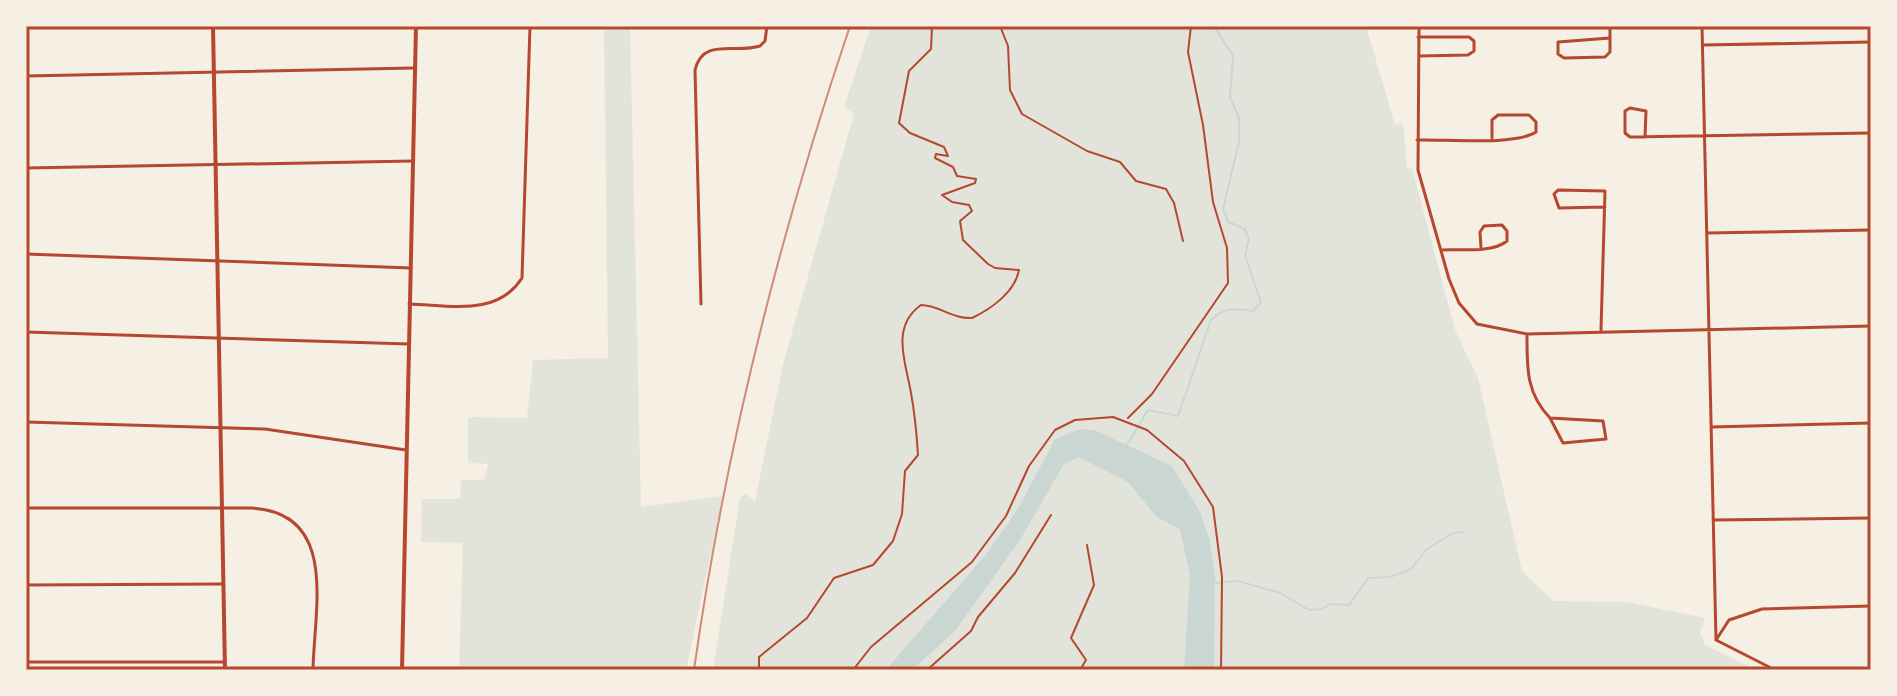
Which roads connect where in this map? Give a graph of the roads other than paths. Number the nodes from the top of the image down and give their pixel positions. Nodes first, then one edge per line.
1 (213, 26) edge
2 (416, 26) edge
3 (530, 26) edge
4 (767, 26) edge
5 (1419, 26) edge
6 (1610, 26) edge
7 (1702, 26) edge
8 (1418, 37) junction
9 (1610, 38) junction
10 (1871, 42) edge
11 (1703, 45) junction
12 (1419, 56) junction
13 (413, 68) junction
14 (213, 71) junction
15 (26, 76) edge
16 (1871, 133) edge
17 (1645, 137) junction
18 (1705, 137) junction
19 (1492, 138) junction
20 (1417, 140) junction
21 (413, 161) junction
22 (216, 165) junction
23 (26, 168) edge
24 (1605, 207) junction
25 (1871, 230) edge
26 (1707, 233) junction
27 (1481, 248) junction
28 (1441, 250) junction
29 (26, 254) edge
30 (218, 261) junction
31 (411, 268) junction
32 (409, 304) junction
33 (701, 304) dead end
34 (1871, 326) edge
35 (1708, 329) junction
36 (26, 332) edge
37 (1601, 332) junction
38 (1527, 334) junction
39 (219, 339) junction
40 (409, 344) junction
41 (1550, 418) junction
42 (26, 422) edge
43 (1871, 423) edge
44 (221, 427) junction
45 (1711, 427) junction
46 (406, 450) junction
47 (26, 508) edge
48 (222, 509) junction
49 (1871, 518) edge
50 (1713, 520) junction
51 (224, 584) junction
52 (26, 585) edge
53 (1871, 606) edge
54 (1716, 640) junction
55 (26, 662) edge
56 (225, 662) junction
57 (225, 670) edge
58 (313, 670) edge
59 (402, 670) edge
60 (1775, 670) edge

1 - 14 street
2 - 13 street
3 - 32 street
4 - 33 street
5 - 8 street
6 - 9 street
7 - 11 street
8 - 12 street
8 - 12 street
9 - 9 street
10 - 11 street
11 - 18 street
12 - 20 street
13 - 14 street
13 - 21 street
14 - 15 street
14 - 22 street
16 - 18 street
17 - 17 street
17 - 18 street
18 - 26 street
19 - 19 street
19 - 20 street
20 - 28 street
21 - 22 street
21 - 31 street
22 - 23 street
22 - 30 street
24 - 24 street
24 - 37 street
25 - 26 street
26 - 35 street
27 - 27 street
27 - 28 street
28 - 38 street
29 - 30 street
30 - 31 street
30 - 39 street
31 - 32 street
32 - 40 street
34 - 35 street
35 - 37 street
35 - 45 street
36 - 39 street
37 - 38 street
38 - 41 street
39 - 40 street
39 - 44 street
40 - 46 street
41 - 41 street
42 - 44 street
43 - 45 street
44 - 46 street
44 - 48 street
45 - 50 street
46 - 59 street
47 - 48 street
48 - 51 street
48 - 58 street
49 - 50 street
50 - 54 street
51 - 52 street
51 - 56 street
53 - 54 street
54 - 60 street
55 - 56 street
56 - 57 street

